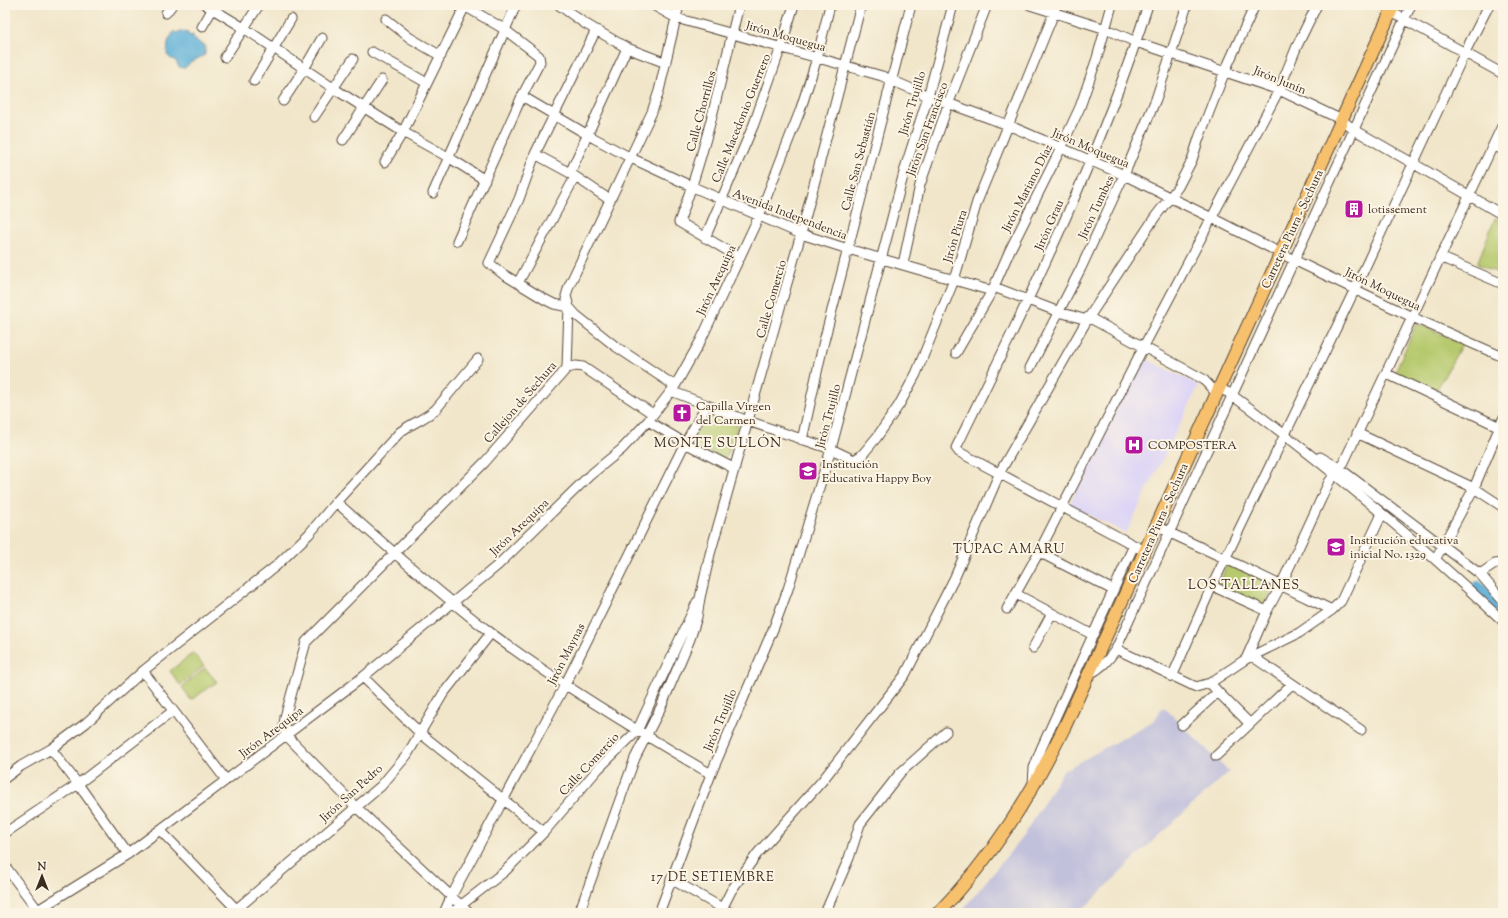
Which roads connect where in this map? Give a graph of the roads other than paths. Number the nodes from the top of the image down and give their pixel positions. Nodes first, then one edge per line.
1 (172, 5) edge
2 (259, 5) edge
3 (516, 5) edge
4 (559, 5) edge
5 (653, 5) edge
6 (679, 5) edge
7 (739, 5) edge
8 (794, 5) edge
9 (830, 5) edge
10 (861, 5) edge
11 (911, 5) edge
12 (953, 5) edge
13 (987, 5) edge
14 (1030, 5) edge
15 (1112, 5) edge
16 (1148, 5) edge
17 (1187, 5) edge
18 (1255, 5) edge
19 (1316, 5) edge
20 (1411, 5) edge
21 (1489, 5) edge
22 (212, 6) edge
23 (464, 6) edge
24 (1393, 8) edge
25 (1055, 9) edge
26 (166, 13) dead end
27 (676, 18) junction
28 (291, 19) dead end
29 (386, 19) dead end
30 (1405, 19) junction
31 (202, 27) dead end
32 (244, 28) junction
33 (504, 29) junction
34 (1106, 29) junction
35 (596, 30) junction
36 (732, 34) junction
37 (322, 38) dead end
38 (1136, 42) junction
39 (781, 47) junction
40 (274, 48) junction
41 (627, 48) junction
42 (372, 52) dead end
43 (1170, 52) junction
44 (1465, 52) junction
45 (441, 56) junction
46 (225, 57) dead end
47 (817, 58) junction
48 (353, 59) dead end
49 (666, 63) junction
50 (845, 65) junction
51 (304, 69) junction
52 (1225, 71) junction
53 (1503, 74) edge
54 (382, 80) dead end
55 (254, 81) dead end
56 (892, 81) junction
57 (427, 83) junction
58 (333, 88) junction
59 (1279, 90) junction
60 (522, 96) junction
61 (928, 96) junction
62 (283, 101) dead end
63 (949, 102) junction
64 (364, 108) junction
65 (554, 114) junction
66 (314, 117) dead end
67 (1342, 120) junction
68 (1503, 124) edge
69 (1008, 125) junction
70 (1353, 129) junction
71 (403, 132) junction
72 (588, 135) junction
73 (343, 140) dead end
74 (1493, 144) junction
75 (1061, 148) junction
76 (1503, 150) edge
77 (535, 154) junction
78 (448, 157) junction
79 (631, 158) junction
80 (1091, 161) junction
81 (385, 162) dead end
82 (1413, 164) junction
83 (573, 175) junction
84 (1124, 175) junction
85 (485, 180) junction
86 (693, 187) junction
87 (433, 193) dead end
88 (1468, 195) junction
89 (1171, 197) junction
90 (721, 199) junction
91 (610, 200) junction
92 (1503, 215) edge
93 (759, 216) junction
94 (1212, 218) junction
95 (801, 234) junction
96 (705, 238) junction
97 (457, 241) dead end
98 (848, 249) junction
99 (1281, 254) junction
100 (1440, 257) junction
101 (740, 258) junction
102 (882, 259) junction
103 (1294, 260) junction
104 (903, 264) junction
105 (954, 280) junction
106 (518, 283) junction
107 (1503, 284) edge
108 (993, 289) junction
109 (1355, 289) junction
110 (1028, 300) junction
111 (569, 307) junction
112 (1059, 312) junction
113 (1412, 317) junction
114 (1087, 318) junction
115 (1144, 346) junction
116 (956, 353) dead end
117 (1503, 357) edge
118 (478, 358) dead end
119 (567, 368) junction
120 (1030, 368) dead end
121 (1387, 374) junction
122 (1204, 379) junction
123 (1220, 387) junction
124 (673, 389) junction
125 (1232, 395) junction
126 (707, 405) junction
127 (650, 418) junction
128 (748, 421) junction
129 (1501, 423) edge
130 (1357, 433) junction
131 (1288, 437) junction
132 (802, 440) junction
133 (685, 443) junction
134 (831, 450) junction
135 (735, 469) junction
136 (1336, 471) junction
137 (1000, 472) junction
138 (1474, 488) junction
139 (336, 502) junction
140 (1501, 502) edge
141 (1063, 506) junction
142 (1382, 514) junction
143 (1157, 525) junction
144 (1169, 533) junction
145 (1134, 545) junction
146 (1145, 551) junction
147 (1039, 552) junction
148 (1439, 552) junction
149 (395, 553) junction
150 (1226, 559) junction
151 (1503, 563) edge
152 (1480, 574) junction
153 (1281, 585) junction
154 (1212, 586) junction
155 (1113, 590) junction
156 (1016, 594) junction
157 (700, 598) junction
158 (1503, 601) edge
159 (454, 603) junction
160 (1007, 609) dead end
161 (1332, 610) junction
162 (1266, 611) junction
163 (1052, 613) junction
164 (1503, 621) edge
165 (491, 633) junction
166 (1093, 635) junction
167 (1033, 648) dead end
168 (1116, 649) junction
169 (1250, 658) junction
170 (143, 671) junction
171 (1088, 675) junction
172 (363, 677) junction
173 (1172, 677) junction
174 (1210, 683) junction
175 (1292, 684) junction
176 (564, 685) junction
177 (1218, 692) junction
178 (173, 711) junction
179 (1250, 724) junction
180 (1182, 725) dead end
181 (1361, 730) dead end
182 (637, 731) junction
183 (946, 732) dead end
184 (420, 733) junction
185 (286, 735) junction
186 (647, 737) junction
187 (51, 749) junction
188 (1216, 756) dead end
189 (710, 774) junction
190 (5, 778) edge
191 (226, 780) junction
192 (78, 784) junction
193 (1032, 789) junction
194 (504, 799) junction
195 (356, 806) junction
196 (161, 831) junction
197 (544, 832) junction
198 (5, 833) edge
199 (128, 854) junction
200 (5, 866) edge
201 (671, 879) junction
202 (451, 897) junction
203 (461, 906) junction
204 (721, 910) edge
205 (37, 912) edge
206 (237, 912) edge
207 (444, 913) edge
208 (451, 913) edge
209 (469, 913) edge
210 (579, 913) edge
211 (659, 913) edge
212 (731, 913) edge
213 (825, 913) edge
214 (938, 913) edge

1 - 26 street
2 - 32 street
3 - 33 street
4 - 35 street
5 - 27 street, Jirón Moquegua
6 - 27 street, Callejon de Sechura
7 - 36 street, Calle Chorrillos
8 - 39 street, Calle Macedonio Guerrero
9 - 47 street, Jirón Arequipa
10 - 50 street, Calle Comercio
11 - 56 street, Calle San Sebastián
12 - 61 street, Jirón Trujillo
13 - 63 street, Jirón San Francisco
14 - 25 street, Jirón Junín
15 - 34 street, Jirón Mariano Díaz
16 - 38 street, Jirón Grau
17 - 43 street, Jirón Tumbes
18 - 52 street
19 - 59 street
20 - 30 street
21 - 44 street
22 - 31 street
22 - 32 street
23 - 33 street
23 - 45 street
24 - 30 street
24 - 67 main road, Carretera Piura - Sechura
25 - 34 street, Jirón Junín
25 - 69 street, Jirón Piura
27 - 36 street, Jirón Moquegua
27 - 49 street, Callejon de Sechura
28 - 40 street
29 - 45 street
30 - 44 street
30 - 70 street
32 - 40 street
32 - 46 street
33 - 60 street
33 - 78 street
34 - 38 street, Jirón Junín
34 - 75 street, Jirón Mariano Díaz
35 - 41 street
35 - 65 street
36 - 39 street, Jirón Moquegua
36 - 86 street, Calle Chorrillos
37 - 51 street
38 - 43 street, Jirón Junín
38 - 80 street, Jirón Grau
39 - 47 street, Jirón Moquegua
39 - 90 street, Calle Macedonio Guerrero
40 - 51 street
40 - 55 street
41 - 49 street
41 - 72 street
42 - 57 street
43 - 52 street, Jirón Junín
43 - 84 street, Jirón Tumbes
44 - 53 street
44 - 82 street
45 - 57 street
47 - 50 street, Jirón Moquegua
47 - 93 street, Jirón Arequipa
48 - 58 street
49 - 79 street, Callejon de Sechura
50 - 56 street, Jirón Moquegua
50 - 95 street, Calle Comercio
51 - 58 street
51 - 62 street
52 - 59 street, Jirón Junín
52 - 89 street
54 - 64 street
56 - 61 street, Jirón Moquegua
56 - 98 street, Calle San Sebastián
57 - 71 street
58 - 64 street
58 - 66 street
59 - 67 street, Jirón Junín
59 - 94 street
60 - 65 street, Avenida Independencia
60 - 85 street
61 - 63 street, Jirón Moquegua
61 - 102 street, Jirón Trujillo
63 - 69 street, Jirón Moquegua
63 - 104 street, Jirón San Francisco
64 - 71 street
64 - 73 street
65 - 72 street, Avenida Independencia
65 - 77 street
67 - 70 street, Jirón Junín
67 - 99 main road, Carretera Piura - Sechura
68 - 74 street
69 - 75 street, Jirón Moquegua
69 - 105 street, Jirón Piura
70 - 82 street, Jirón Junín
70 - 103 street
71 - 78 street
71 - 81 street
72 - 79 street, Avenida Independencia
72 - 83 street
74 - 76 street
74 - 88 street
75 - 80 street, Jirón Moquegua
75 - 108 street, Jirón Mariano Díaz
77 - 83 street
77 - 106 street
78 - 85 street
78 - 87 street
79 - 86 street, Avenida Independencia
79 - 91 street, Callejon de Sechura
80 - 84 street, Jirón Moquegua
80 - 110 street, Jirón Grau
82 - 88 street, Jirón Junín
82 - 109 street
83 - 91 street
83 - 106 street
84 - 89 street, Jirón Moquegua
84 - 112 street, Jirón Tumbes
85 - 97 street
86 - 90 street, Avenida Independencia
86 - 96 street, Calle Chorrillos
88 - 92 street, Jirón Junín
88 - 100 street
89 - 94 street, Jirón Moquegua
89 - 114 street
90 - 93 street, Avenida Independencia
90 - 96 street, Calle Macedonio Guerrero
91 - 111 street, Callejon de Sechura
93 - 95 street, Avenida Independencia
93 - 101 street, Jirón Arequipa
94 - 99 street, Jirón Moquegua
94 - 115 street
95 - 98 street, Avenida Independencia
95 - 128 street, Calle Comercio
96 - 101 street
98 - 102 street, Avenida Independencia
98 - 132 street, Calle San Sebastián
99 - 103 street, Jirón Moquegua
99 - 123 main road, Carretera Piura - Sechura
100 - 107 street
100 - 113 street
101 - 124 street, Jirón Arequipa
102 - 104 street, Avenida Independencia
102 - 134 street, Jirón Trujillo
103 - 109 street, Jirón Moquegua
103 - 125 street
104 - 105 street, Avenida Independencia
105 - 108 street, Avenida Independencia
105 - 134 street, Jirón Piura
106 - 111 street
108 - 110 street, Avenida Independencia
108 - 116 street, Jirón Mariano Díaz
109 - 113 street, Jirón Moquegua
109 - 131 street
110 - 112 street, Avenida Independencia
110 - 137 street, Jirón Grau
111 - 119 street, Callejon de Sechura
111 - 124 street
112 - 114 street, Avenida Independencia
112 - 120 street, Jirón Tumbes
113 - 117 street, Jirón Moquegua
113 - 121 street
114 - 115 street, Avenida Independencia
114 - 137 street
115 - 122 street, Avenida Independencia
115 - 141 street
118 - 139 street
119 - 127 street
119 - 149 street, Callejon de Sechura
121 - 129 street
121 - 130 street
122 - 123 street, Avenida Independencia
122 - 123 street, Avenida Independencia
123 - 125 street
123 - 143 main road, Carretera Piura - Sechura
124 - 126 street
124 - 127 street, Jirón Arequipa
125 - 131 street
125 - 144 street
126 - 128 street
126 - 133 street, Jirón Maynas
127 - 133 street
127 - 159 street, Jirón Arequipa
128 - 132 street
128 - 135 street, Calle Comercio
129 - 138 street
130 - 136 street
130 - 138 street
131 - 136 street
131 - 150 street
132 - 134 street
133 - 135 street
133 - 176 street, Jirón Maynas
134 - 189 street, Jirón Trujillo
135 - 157 street, Calle Comercio
136 - 142 street
136 - 148 street
136 - 153 street
137 - 141 street
137 - 204 street
138 - 140 street
138 - 148 street
139 - 149 street
139 - 170 street
141 - 145 street
141 - 147 street
142 - 148 street
142 - 161 street
143 - 144 street
143 - 146 main road, Carretera Piura - Sechura
144 - 150 street
144 - 168 street
145 - 146 street
145 - 155 street
146 - 171 main road, Carretera Piura - Sechura
147 - 155 street
147 - 156 street
148 - 152 street
148 - 164 street
149 - 159 street
149 - 185 street, Callejon de Sechura
150 - 153 street
150 - 154 street
151 - 152 street
152 - 158 street
153 - 161 street
153 - 162 street
154 - 162 street
154 - 173 street
155 - 166 street
156 - 160 street
156 - 163 street
157 - 182 street, Calle Comercio
157 - 186 street, Calle Comercio
159 - 165 street
159 - 172 street, Jirón Arequipa
161 - 169 street
162 - 169 street
163 - 166 street
163 - 167 street
165 - 176 street
165 - 184 street, Jirón San Pedro
166 - 193 street
168 - 171 street
168 - 173 street
169 - 174 street
169 - 175 street
170 - 178 street
170 - 187 street
171 - 193 main road, Carretera Piura - Sechura
172 - 184 street
172 - 185 street, Jirón Arequipa
173 - 174 street
174 - 177 street
175 - 179 street
175 - 181 street
176 - 182 street
176 - 194 street, Jirón Maynas
177 - 179 street
177 - 180 street
178 - 191 street
178 - 192 street
179 - 188 street
182 - 186 street
182 - 197 street, Calle Comercio
183 - 213 street
184 - 194 street
184 - 195 street, Jirón San Pedro
185 - 191 street, Jirón Arequipa
185 - 195 street
186 - 189 street
186 - 210 street, Calle Comercio
187 - 190 street
187 - 192 street
189 - 201 street, Jirón Trujillo
191 - 196 street, Jirón Arequipa
192 - 198 street
192 - 199 street
193 - 214 main road, Carretera Piura - Sechura
194 - 197 street
194 - 202 street, Jirón Maynas
195 - 202 street
195 - 206 street, Jirón San Pedro
196 - 199 street, Jirón Arequipa
196 - 206 street
197 - 203 street, Calle Comercio
199 - 205 street, Jirón Arequipa
200 - 205 street
201 - 204 street
201 - 211 street, Jirón Trujillo
202 - 203 street
202 - 207 street, Jirón Maynas
203 - 208 street, Calle Comercio
203 - 209 street
204 - 212 street

